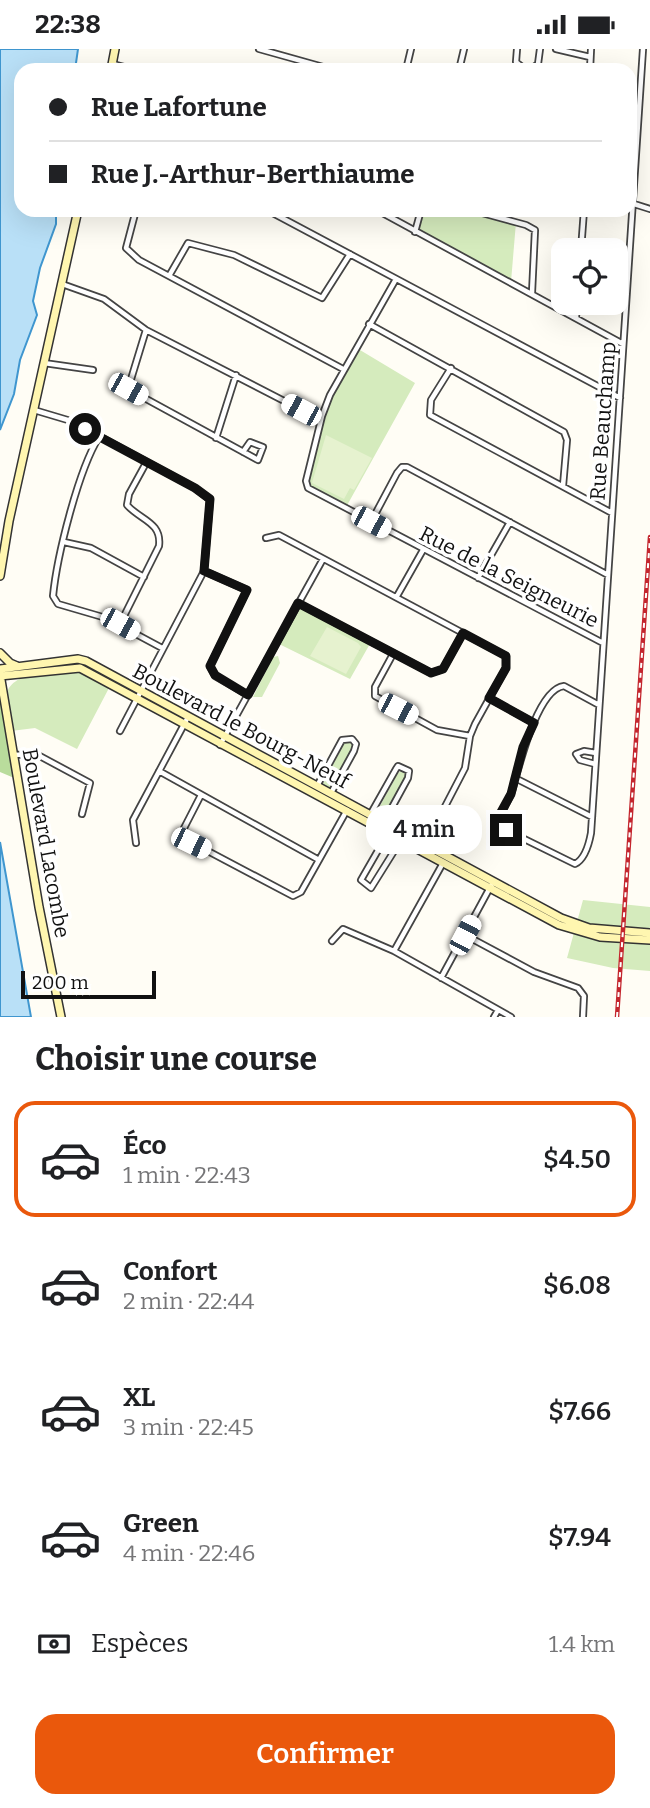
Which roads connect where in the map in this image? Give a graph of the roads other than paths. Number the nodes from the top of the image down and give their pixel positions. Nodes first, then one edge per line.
1 (259, 49) edge
2 (556, 49) edge
3 (591, 49) edge
4 (643, 49) edge
5 (590, 57) junction
6 (309, 63) edge
7 (590, 63) edge
8 (637, 126) edge
9 (76, 217) edge
10 (134, 217) edge
11 (280, 217) edge
12 (389, 217) edge
13 (419, 217) edge
14 (497, 217) edge
15 (583, 217) edge
16 (630, 217) edge
17 (415, 232) junction
18 (582, 238) edge
19 (351, 254) junction
20 (169, 276) junction
21 (396, 279) junction
22 (61, 283) junction
23 (532, 293) junction
24 (576, 315) edge
25 (576, 318) junction
26 (369, 324) junction
27 (146, 330) junction
28 (624, 344) junction
29 (43, 362) junction
30 (343, 369) junction
31 (451, 369) junction
32 (93, 370) dead end
33 (236, 375) junction
34 (620, 398) junction
35 (33, 409) junction
36 (321, 420) junction
37 (99, 437) junction
38 (216, 438) junction
39 (243, 452) junction
40 (146, 463) junction
41 (563, 486) junction
42 (612, 513) junction
43 (510, 521) junction
44 (371, 522) junction
45 (266, 538) dead end
46 (64, 542) junction
47 (423, 549) junction
48 (323, 559) junction
49 (204, 571) junction
50 (608, 575) junction
51 (0, 576) edge
52 (144, 577) junction
53 (478, 578) junction
54 (397, 596) junction
55 (298, 603) junction
56 (120, 624) junction
57 (463, 633) junction
58 (603, 643) junction
59 (163, 648) junction
60 (0, 653) edge
61 (393, 654) junction
62 (21, 671) junction
63 (0, 673) edge
64 (138, 694) junction
65 (248, 695) junction
66 (3, 697) junction
67 (489, 698) junction
68 (599, 705) junction
69 (186, 721) junction
70 (534, 723) junction
71 (120, 731) dead end
72 (470, 736) junction
73 (223, 742) junction
74 (596, 753) junction
75 (12, 755) junction
76 (595, 764) junction
77 (159, 771) junction
78 (515, 778) junction
79 (317, 787) junction
80 (330, 794) junction
81 (201, 795) junction
82 (348, 808) junction
83 (82, 814) dead end
84 (370, 815) junction
85 (592, 817) junction
86 (383, 823) junction
87 (388, 833) junction
88 (402, 839) junction
89 (136, 843) dead end
90 (424, 848) junction
91 (319, 860) junction
92 (443, 863) junction
93 (492, 885) junction
94 (650, 933) edge
95 (465, 935) junction
96 (650, 940) edge
97 (332, 941) dead end
98 (394, 951) junction
99 (441, 978) junction
100 (498, 1010) junction
101 (61, 1017) edge
102 (494, 1017) edge
103 (511, 1017) edge
104 (583, 1017) edge

1 - 6 street
2 - 5 street
3 - 5 street
4 - 8 street, Rue Beauchamp
5 - 7 street
9 - 22 street
10 - 20 street
11 - 19 street
12 - 17 street
13 - 17 street
14 - 23 street
15 - 18 street
16 - 28 street, Rue Beauchamp
17 - 23 street
19 - 20 street
19 - 21 street
20 - 30 street
21 - 26 street, Rue de la Seigneurie
21 - 34 street
22 - 27 street
22 - 29 street
23 - 25 street
24 - 25 street
25 - 28 street
26 - 30 street, Rue de la Seigneurie
26 - 31 street
27 - 33 street
27 - 38 street
28 - 34 street, Rue Beauchamp
29 - 32 street
29 - 35 street
30 - 36 street, Rue de la Seigneurie
31 - 41 street
31 - 41 street
33 - 36 street
33 - 38 street
34 - 42 street, Rue Beauchamp
35 - 37 street
35 - 51 street
36 - 44 street, Rue de la Seigneurie
37 - 40 street
37 - 46 street
38 - 39 street
39 - 39 street
40 - 49 street
40 - 52 street
41 - 42 street
42 - 50 street, Rue Beauchamp
43 - 44 street
43 - 50 street
43 - 53 street
44 - 47 street, Rue de la Seigneurie
45 - 48 street
46 - 52 street
46 - 56 street
47 - 53 street, Rue de la Seigneurie
47 - 54 street
48 - 54 street
48 - 55 street
49 - 59 street
49 - 65 street
50 - 58 street, Rue Beauchamp
52 - 56 street
53 - 58 street, Rue de la Seigneurie
54 - 57 street
55 - 61 street
55 - 65 street
56 - 59 street
57 - 61 street
57 - 67 street
58 - 68 street, Rue Beauchamp
59 - 64 street
60 - 62 street
61 - 72 street
62 - 63 street, Boulevard le Bourg-Neuf
62 - 64 street, Boulevard le Bourg-Neuf
62 - 66 street
63 - 66 street, Boulevard Lacombe
64 - 69 street, Boulevard le Bourg-Neuf
64 - 71 street
65 - 73 street
66 - 75 street, Boulevard Lacombe
67 - 70 street
67 - 72 street
68 - 70 street
68 - 74 street, Rue Beauchamp
69 - 73 street, Boulevard le Bourg-Neuf
69 - 77 street
70 - 78 street
72 - 90 street
73 - 79 street, Boulevard le Bourg-Neuf
73 - 82 street, Boulevard le Bourg-Neuf
74 - 76 street, Rue Beauchamp
74 - 76 street
75 - 83 street
75 - 101 street, Boulevard Lacombe
76 - 85 street, Rue Beauchamp
77 - 81 street
77 - 89 street
78 - 85 street
78 - 85 street, Rue Beauchamp
79 - 80 street, Boulevard le Bourg-Neuf
79 - 80 street
80 - 82 street, Boulevard le Bourg-Neuf
81 - 91 street
81 - 91 street
82 - 84 street, Boulevard le Bourg-Neuf
82 - 87 street, Boulevard le Bourg-Neuf
82 - 91 street
84 - 86 street, Boulevard le Bourg-Neuf
84 - 86 street
86 - 90 street, Boulevard le Bourg-Neuf
87 - 88 street, Boulevard le Bourg-Neuf
87 - 88 street
88 - 90 street, Boulevard le Bourg-Neuf
90 - 92 street, Boulevard le Bourg-Neuf
90 - 93 street, Boulevard le Bourg-Neuf
92 - 93 street, Boulevard le Bourg-Neuf
92 - 98 street
93 - 94 street, Boulevard le Bourg-Neuf
93 - 95 street
93 - 96 street, Boulevard le Bourg-Neuf
95 - 99 street
95 - 104 street
97 - 98 street
98 - 99 street
99 - 100 street
100 - 102 street
100 - 103 street

